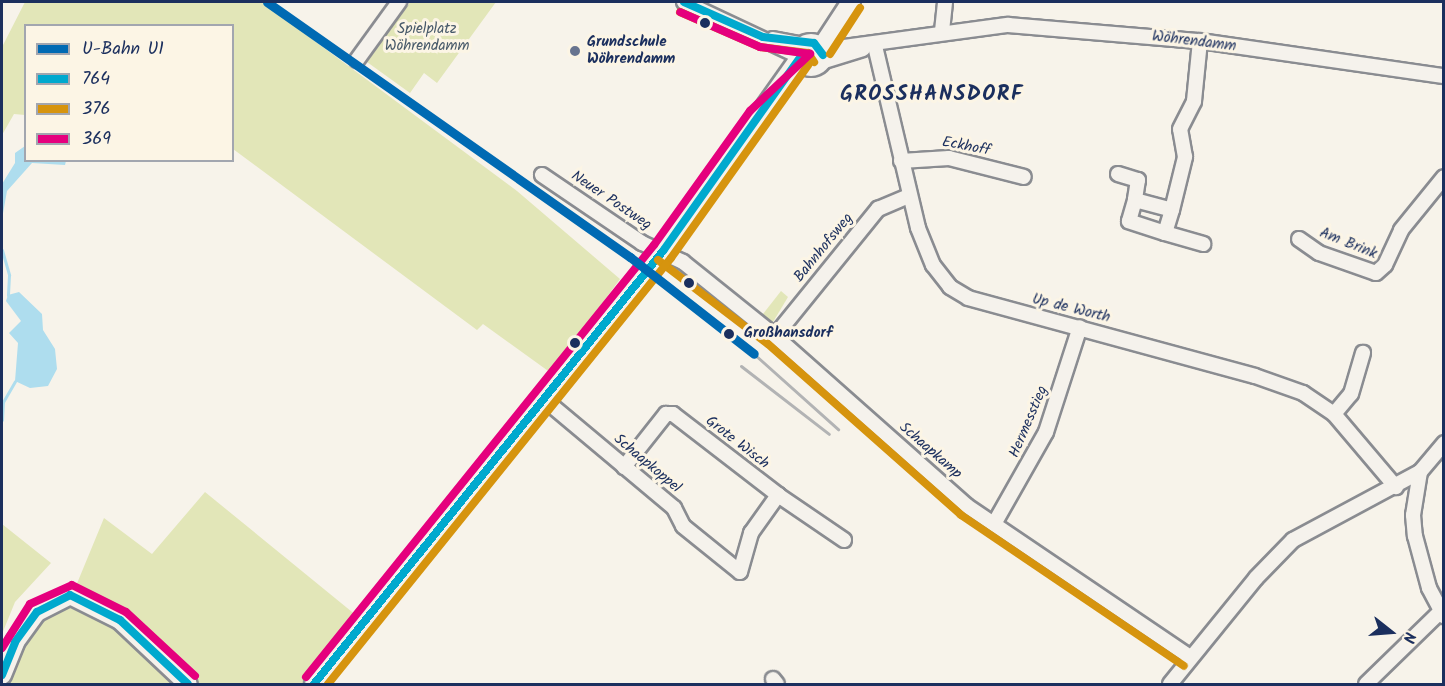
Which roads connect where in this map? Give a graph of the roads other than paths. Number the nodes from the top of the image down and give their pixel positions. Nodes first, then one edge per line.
1 (399, 2) edge
2 (684, 2) edge
3 (945, 2) edge
4 (848, 7) edge
5 (942, 31) junction
6 (1200, 41) junction
7 (866, 46) junction
8 (811, 54) junction
9 (357, 60) dead end
10 (1443, 76) edge
11 (901, 161) junction
12 (1118, 174) dead end
13 (542, 175) dead end
14 (1024, 177) dead end
15 (1443, 177) edge
16 (908, 195) junction
17 (1135, 200) junction
18 (1172, 210) junction
19 (1165, 233) junction
20 (1299, 239) dead end
21 (1203, 243) dead end
22 (663, 251) junction
23 (1080, 327) junction
24 (775, 336) junction
25 (1363, 353) dead end
26 (545, 400) junction
27 (1334, 414) junction
28 (1443, 443) edge
29 (624, 467) junction
30 (1420, 472) junction
31 (1398, 486) junction
32 (778, 495) junction
33 (1413, 515) junction
34 (994, 524) junction
35 (844, 540) dead end
36 (1442, 614) edge
37 (1190, 657) junction
38 (2, 675) edge
39 (320, 683) edge
40 (188, 684) edge
41 (1170, 684) edge
42 (1366, 684) edge

1 - 9 street
2 - 8 street, Wöhrendamm
3 - 5 street
4 - 7 street
4 - 8 main road
5 - 6 street, Wöhrendamm
5 - 7 street, Wöhrendamm
6 - 10 street, Wöhrendamm
6 - 18 street
7 - 8 street, Wöhrendamm
7 - 11 street, Up de Worth
8 - 22 main road
11 - 14 street, Eckhoff
11 - 16 street, Up de Worth
12 - 17 street
13 - 22 street, Neuer Postweg
15 - 20 street, Am Brink
16 - 23 street, Up de Worth
16 - 24 street, Bahnhofsweg
17 - 18 street
17 - 19 street
18 - 19 street
19 - 21 street
22 - 24 street, Schaapkamp
22 - 26 main road
23 - 27 street, Up de Worth
23 - 34 street, Hermesstieg
24 - 34 street, Schaapkamp
25 - 27 street
26 - 29 street, Schaapkoppel
26 - 39 main road
27 - 31 street, Up de Worth
28 - 30 street
29 - 32 street, Grote Wisch
29 - 32 street, Schaapkoppel
30 - 31 street
30 - 33 street
31 - 33 street, Up de Worth
31 - 37 street
32 - 35 street, Grote Wisch
33 - 36 street
34 - 37 street, Schaapkamp
36 - 42 street
37 - 41 street
38 - 40 main road

